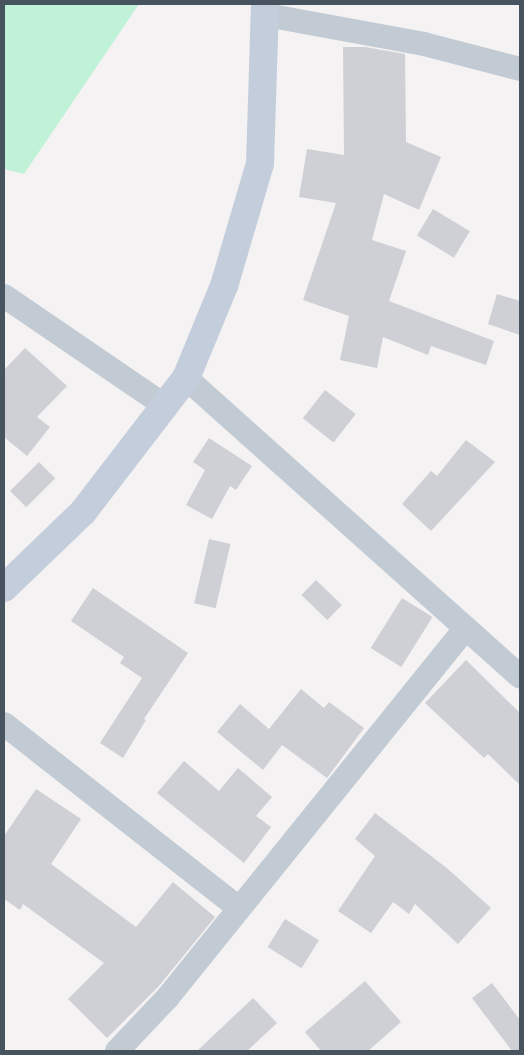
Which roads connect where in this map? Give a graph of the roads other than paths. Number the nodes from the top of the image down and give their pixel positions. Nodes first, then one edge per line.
1 (265, 9) edge
2 (520, 69) edge
3 (4, 296) edge
4 (186, 378) junction
5 (165, 406) junction
6 (4, 588) edge
7 (466, 628) junction
8 (520, 677) edge
9 (4, 724) edge
10 (239, 908) junction
11 (117, 1051) edge

1 - 2 street
1 - 4 main road
3 - 5 street
4 - 5 main road
4 - 7 street
5 - 6 main road
7 - 8 street
7 - 10 street
9 - 10 street
10 - 11 street

